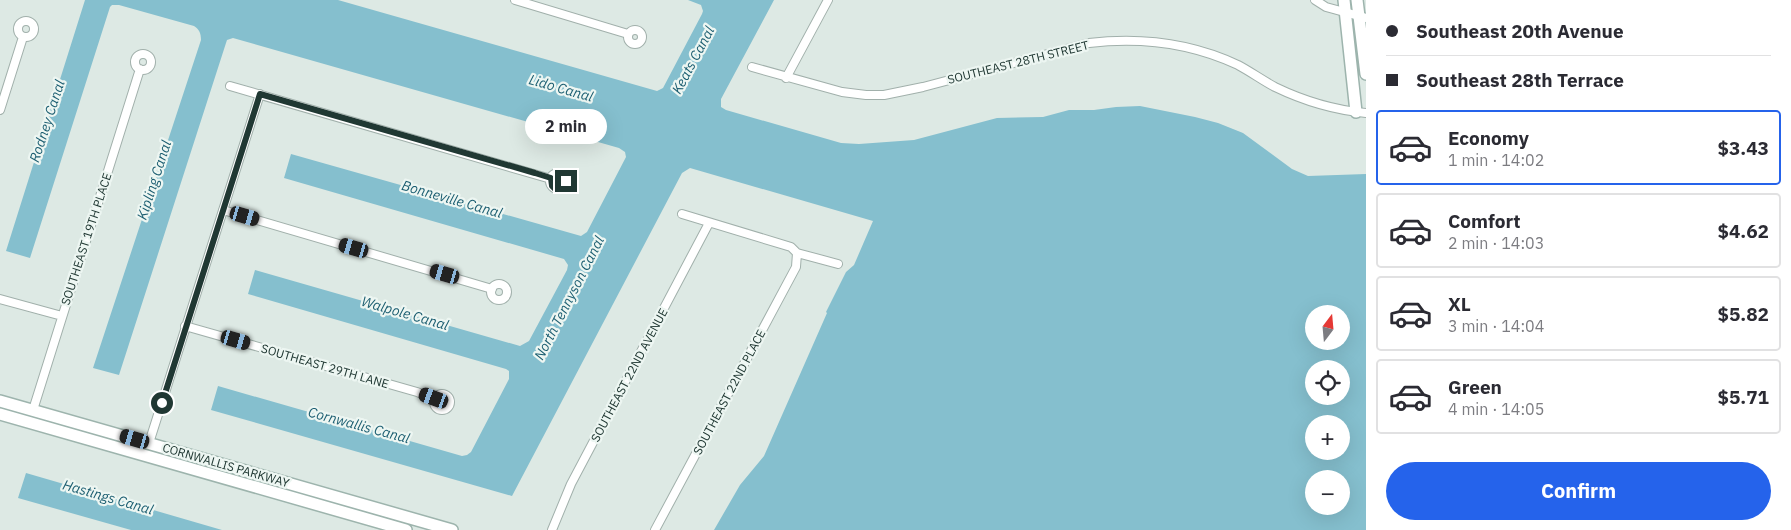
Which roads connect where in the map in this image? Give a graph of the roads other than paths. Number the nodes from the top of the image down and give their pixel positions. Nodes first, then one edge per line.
1 (515, 0) edge
2 (828, 0) edge
3 (1315, 0) edge
4 (1344, 0) edge
5 (1357, 0) edge
6 (1346, 13) junction
7 (1363, 17) edge
8 (628, 34) dead end
9 (23, 37) dead end
10 (752, 67) dead end
11 (140, 69) dead end
12 (1366, 74) edge
13 (786, 78) junction
14 (230, 86) dead end
15 (260, 94) junction
16 (0, 110) edge
17 (1361, 112) edge
18 (551, 178) dead end
19 (223, 210) junction
20 (682, 214) dead end
21 (709, 222) junction
22 (796, 253) junction
23 (838, 264) dead end
24 (492, 289) dead end
25 (0, 299) edge
26 (62, 316) junction
27 (185, 326) junction
28 (434, 398) dead end
29 (0, 401) edge
30 (32, 410) junction
31 (0, 414) edge
32 (29, 422) junction
33 (149, 443) junction
34 (146, 455) junction
35 (331, 496) junction
36 (328, 507) junction
37 (406, 530) edge
38 (452, 530) edge
39 (552, 530) edge
40 (656, 530) edge

1 - 8 street
2 - 13 street
3 - 6 street
4 - 6 street
5 - 7 street
6 - 7 street
6 - 17 street
7 - 12 street
9 - 16 street
10 - 13 street, SOUTHEAST 28TH STREET
11 - 26 street, SOUTHEAST 19TH PLACE
13 - 17 street, SOUTHEAST 28TH STREET
14 - 15 street
15 - 18 street
15 - 19 street
19 - 24 street
19 - 27 street
20 - 21 street
21 - 22 street
21 - 39 street, SOUTHEAST 22ND AVENUE
22 - 23 street
22 - 40 street, SOUTHEAST 22ND PLACE
25 - 26 street
26 - 30 street, SOUTHEAST 19TH PLACE
27 - 28 street, SOUTHEAST 29TH LANE
27 - 33 street
29 - 30 street, CORNWALLIS PARKWAY
30 - 32 street
30 - 33 street, CORNWALLIS PARKWAY
31 - 32 street, CORNWALLIS PARKWAY
32 - 34 street, CORNWALLIS PARKWAY
33 - 34 street
33 - 35 street, CORNWALLIS PARKWAY
34 - 36 street, CORNWALLIS PARKWAY
35 - 36 street
35 - 38 street, CORNWALLIS PARKWAY
36 - 37 street, CORNWALLIS PARKWAY

